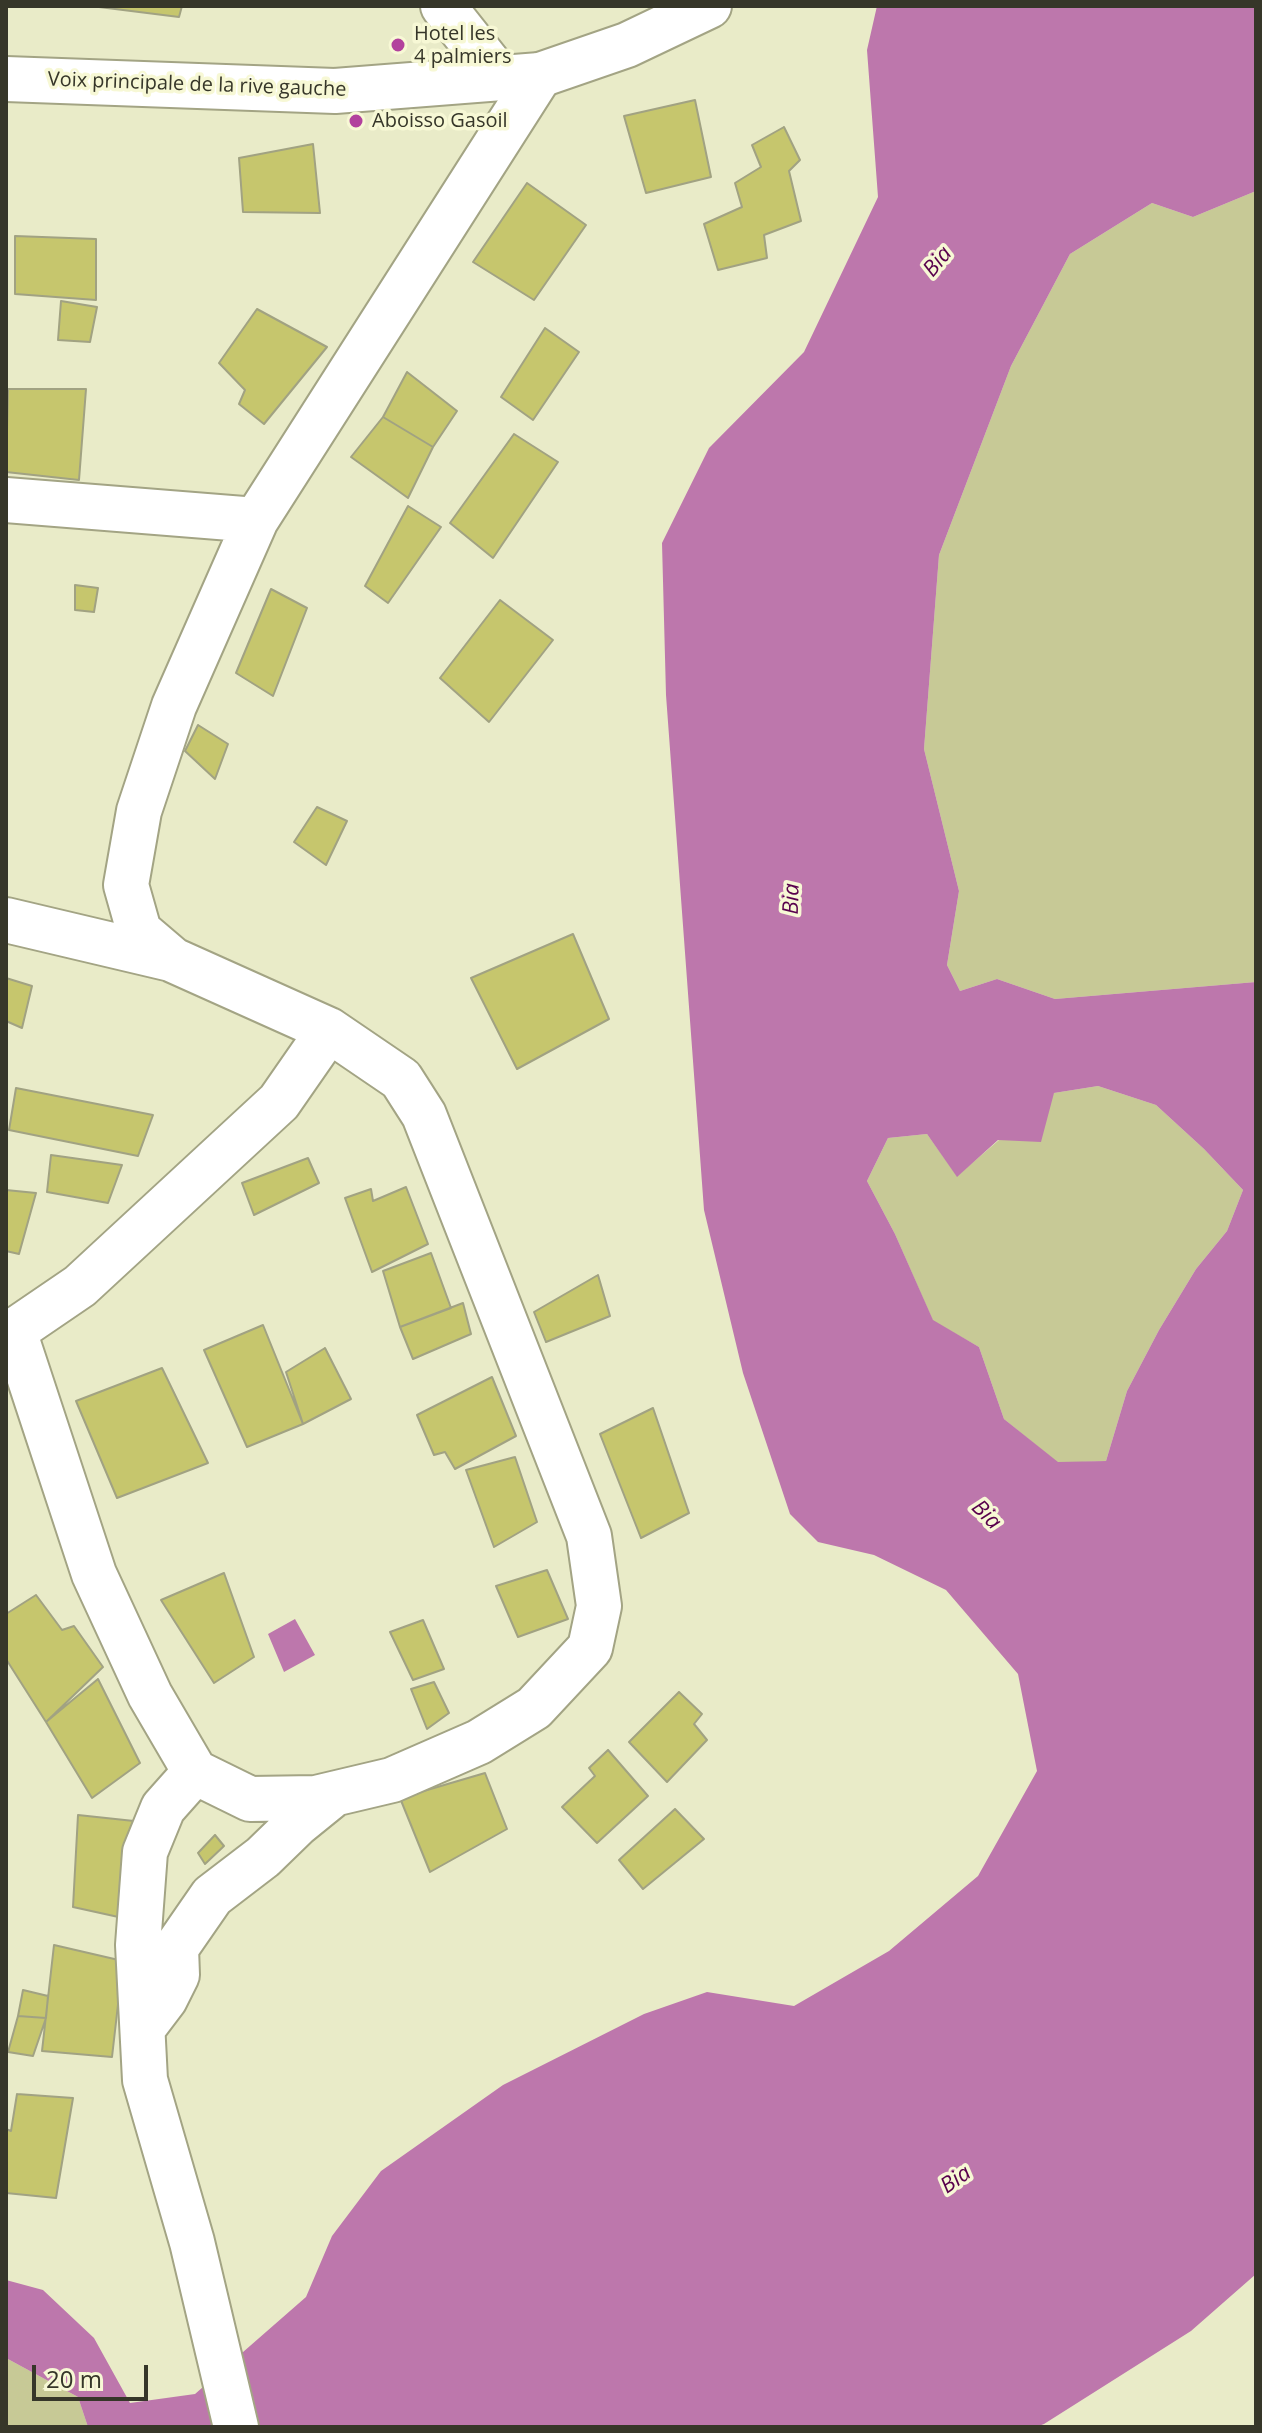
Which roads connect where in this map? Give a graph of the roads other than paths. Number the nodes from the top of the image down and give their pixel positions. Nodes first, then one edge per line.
1 (443, 6) edge
2 (709, 6) edge
3 (520, 76) junction
4 (6, 79) edge
5 (6, 500) edge
6 (256, 520) junction
7 (6, 920) edge
8 (173, 960) junction
9 (329, 1030) junction
10 (10, 1330) edge
11 (195, 1772) junction
12 (334, 1794) junction
13 (143, 2028) junction
14 (236, 2427) edge

1 - 3 street
2 - 3 street, Voix principale de la rive gauche
3 - 4 street, Voix principale de la rive gauche
3 - 6 street
5 - 6 street
6 - 8 street
7 - 8 street
8 - 9 street
9 - 10 street
9 - 12 street
10 - 11 street
11 - 12 street
11 - 13 street
12 - 13 street
13 - 14 street

